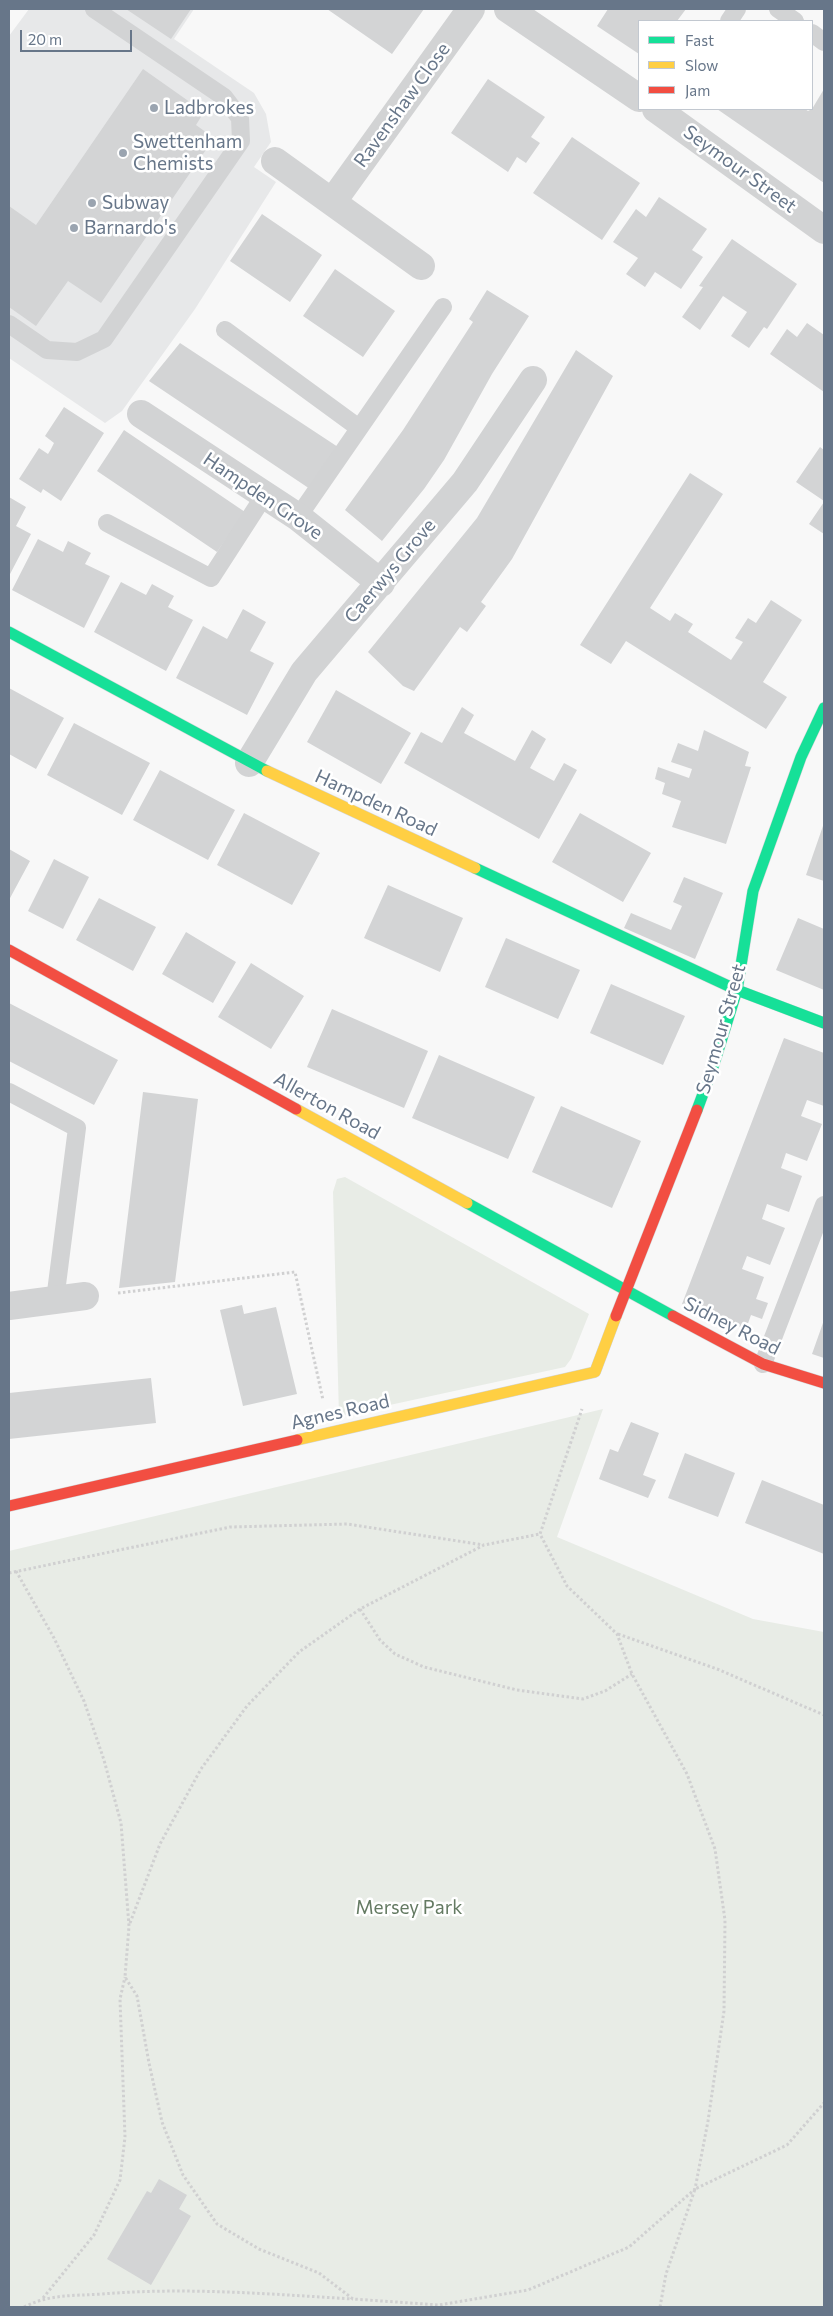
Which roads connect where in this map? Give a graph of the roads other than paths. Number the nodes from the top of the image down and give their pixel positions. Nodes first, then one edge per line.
1 (94, 9) edge
2 (472, 9) edge
3 (737, 9) edge
4 (778, 9) edge
5 (521, 12) edge
6 (730, 20) edge
7 (794, 20) edge
8 (813, 34) edge
9 (824, 42) edge
10 (638, 97) edge
11 (664, 111) edge
12 (275, 161) dead end
13 (333, 201) junction
14 (824, 230) edge
15 (421, 266) dead end
16 (443, 307) dead end
17 (9, 324) edge
18 (225, 330) dead end
19 (533, 380) dead end
20 (141, 414) dead end
21 (358, 428) junction
22 (264, 496) junction
23 (298, 517) junction
24 (107, 522) dead end
25 (381, 583) junction
26 (9, 632) edge
27 (824, 708) edge
28 (249, 763) junction
29 (9, 950) edge
30 (737, 990) junction
31 (824, 1024) edge
32 (9, 1092) edge
33 (824, 1205) edge
34 (628, 1292) junction
35 (85, 1296) road end
36 (56, 1300) junction
37 (9, 1306) edge
38 (763, 1364) junction
39 (824, 1383) edge
40 (9, 1506) edge

1 - 17 lane
2 - 13 street, Ravenshaw Close
3 - 6 lane
4 - 7 lane
5 - 10 street
8 - 9 lane
11 - 14 street, Seymour Street
12 - 13 street
13 - 15 street
16 - 21 lane
18 - 21 lane
19 - 25 street, Caerwys Grove
20 - 22 street, Hampden Grove
21 - 23 lane
22 - 23 street, Hampden Grove
22 - 24 lane
23 - 25 street, Hampden Grove
25 - 28 street, Caerwys Grove
26 - 28 street, Hampden Road
27 - 30 street, Seymour Street
28 - 30 street, Hampden Road
29 - 34 street, Allerton Road
30 - 31 street, Hampden Road
30 - 34 street, Seymour Street
32 - 36 lane
33 - 38 lane
34 - 38 street, Sidney Road
34 - 40 street, Agnes Road
35 - 36 street
36 - 37 street
38 - 39 street, Sidney Road

